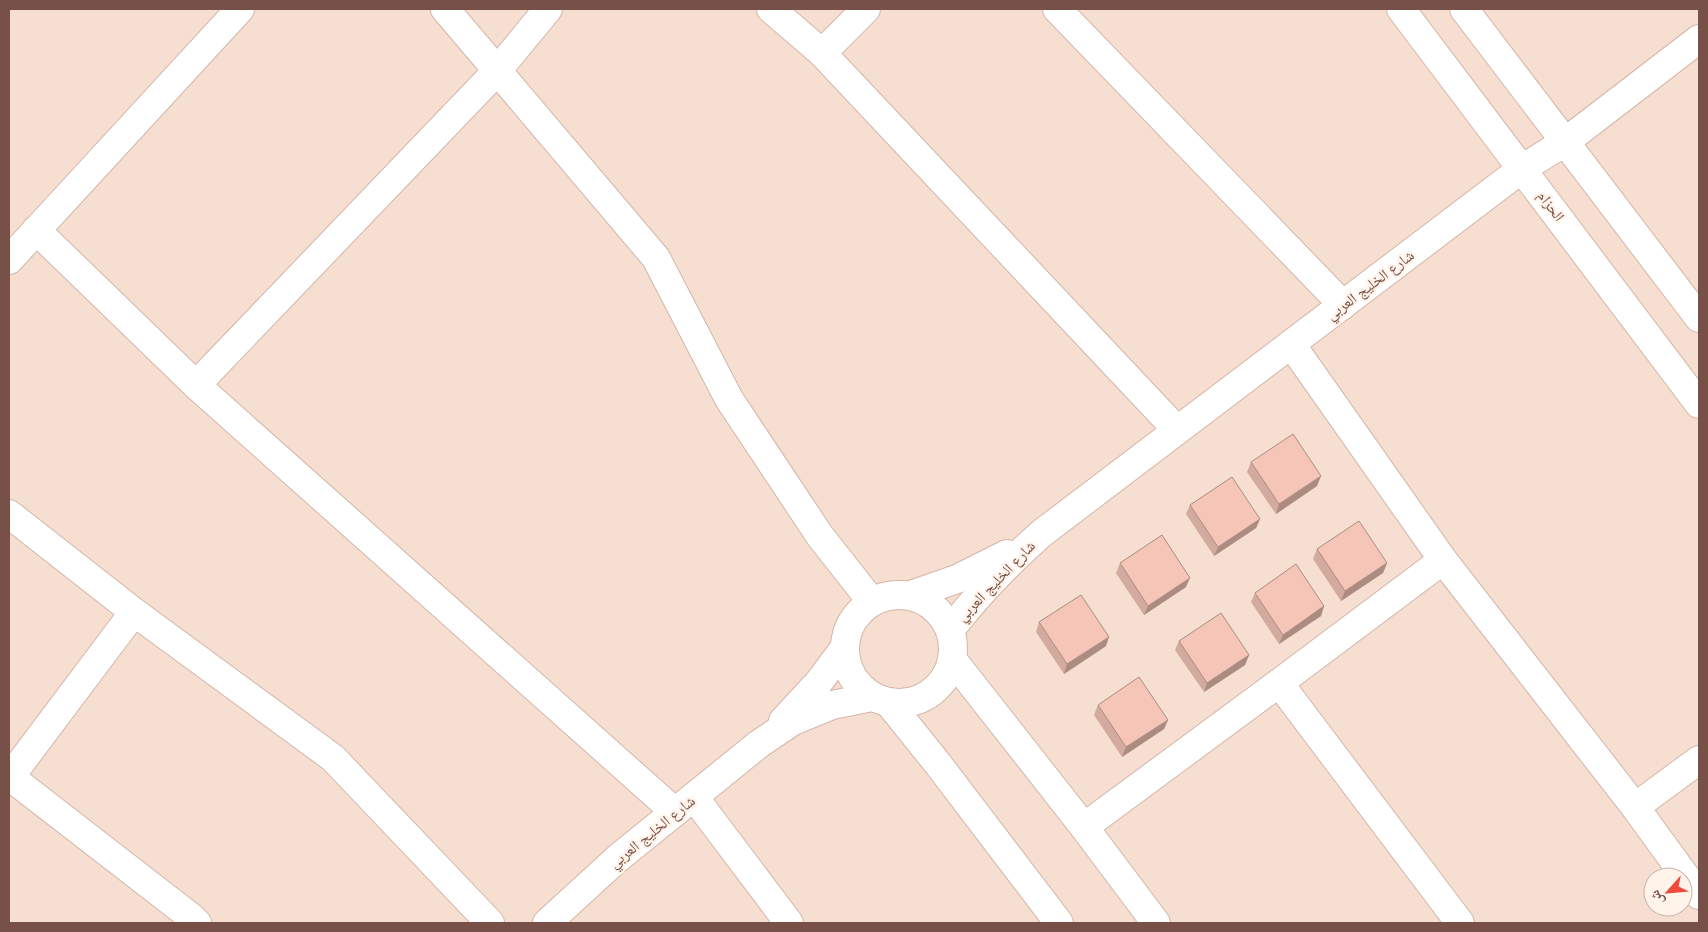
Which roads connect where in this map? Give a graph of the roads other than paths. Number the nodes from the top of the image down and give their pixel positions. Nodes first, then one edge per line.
1 (240, 9) edge
2 (445, 9) edge
3 (548, 9) edge
4 (772, 9) edge
5 (866, 9) edge
6 (1057, 9) edge
7 (1401, 9) edge
8 (1464, 9) edge
9 (1699, 39) edge
10 (822, 53) junction
11 (497, 71) junction
12 (1565, 142) junction
13 (1523, 168) junction
14 (36, 230) junction
15 (9, 260) edge
16 (1343, 305) junction
17 (1699, 318) edge
18 (1291, 344) junction
19 (196, 385) junction
20 (1699, 404) edge
21 (1177, 430) junction
22 (9, 514) edge
23 (1042, 533) junction
24 (1443, 560) junction
25 (911, 595) junction
26 (872, 602) junction
27 (134, 612) junction
28 (950, 630) junction
29 (845, 647) junction
30 (952, 660) junction
31 (1279, 684) junction
32 (881, 700) junction
33 (759, 744) junction
34 (1699, 760) edge
35 (9, 776) edge
36 (684, 805) junction
37 (1635, 807) junction
38 (1084, 827) junction
39 (1699, 895) edge
40 (191, 921) edge
41 (490, 923) edge
42 (547, 923) edge
43 (790, 923) edge
44 (1059, 923) edge
45 (1156, 923) edge
46 (1460, 923) edge

1 - 14 street
2 - 11 street
3 - 11 street
4 - 10 street
5 - 10 street
6 - 16 street
7 - 13 street, الحزام
8 - 12 street
9 - 12 street, شارع الخليج العربي
10 - 21 street
11 - 19 street
11 - 26 street
12 - 13 street, شارع الخليج العربي
12 - 17 street
13 - 16 street, شارع الخليج العربي
13 - 20 street, الحزام
14 - 15 street
14 - 19 street
16 - 18 street, شارع الخليج العربي
18 - 21 street, شارع الخليج العربي
18 - 24 street
19 - 36 street
21 - 23 street, شارع الخليج العربي
22 - 27 street
23 - 25 street, شارع الخليج العربي
23 - 28 street, شارع الخليج العربي
24 - 31 street
24 - 37 street
25 - 26 street, شارع الخليج العربي
25 - 28 street, شارع الخليج العربي
26 - 29 street, شارع الخليج العربي
27 - 35 street
27 - 41 street
28 - 30 street, شارع الخليج العربي
29 - 32 street, شارع الخليج العربي
29 - 33 street, شارع الخليج العربي
30 - 32 street, شارع الخليج العربي
30 - 38 street
31 - 38 street
31 - 46 street
32 - 33 street, شارع الخليج العربي
32 - 44 street
33 - 36 street, شارع الخليج العربي
34 - 37 street
35 - 40 street
36 - 42 street, شارع الخليج العربي
36 - 43 street
37 - 39 street
38 - 45 street

